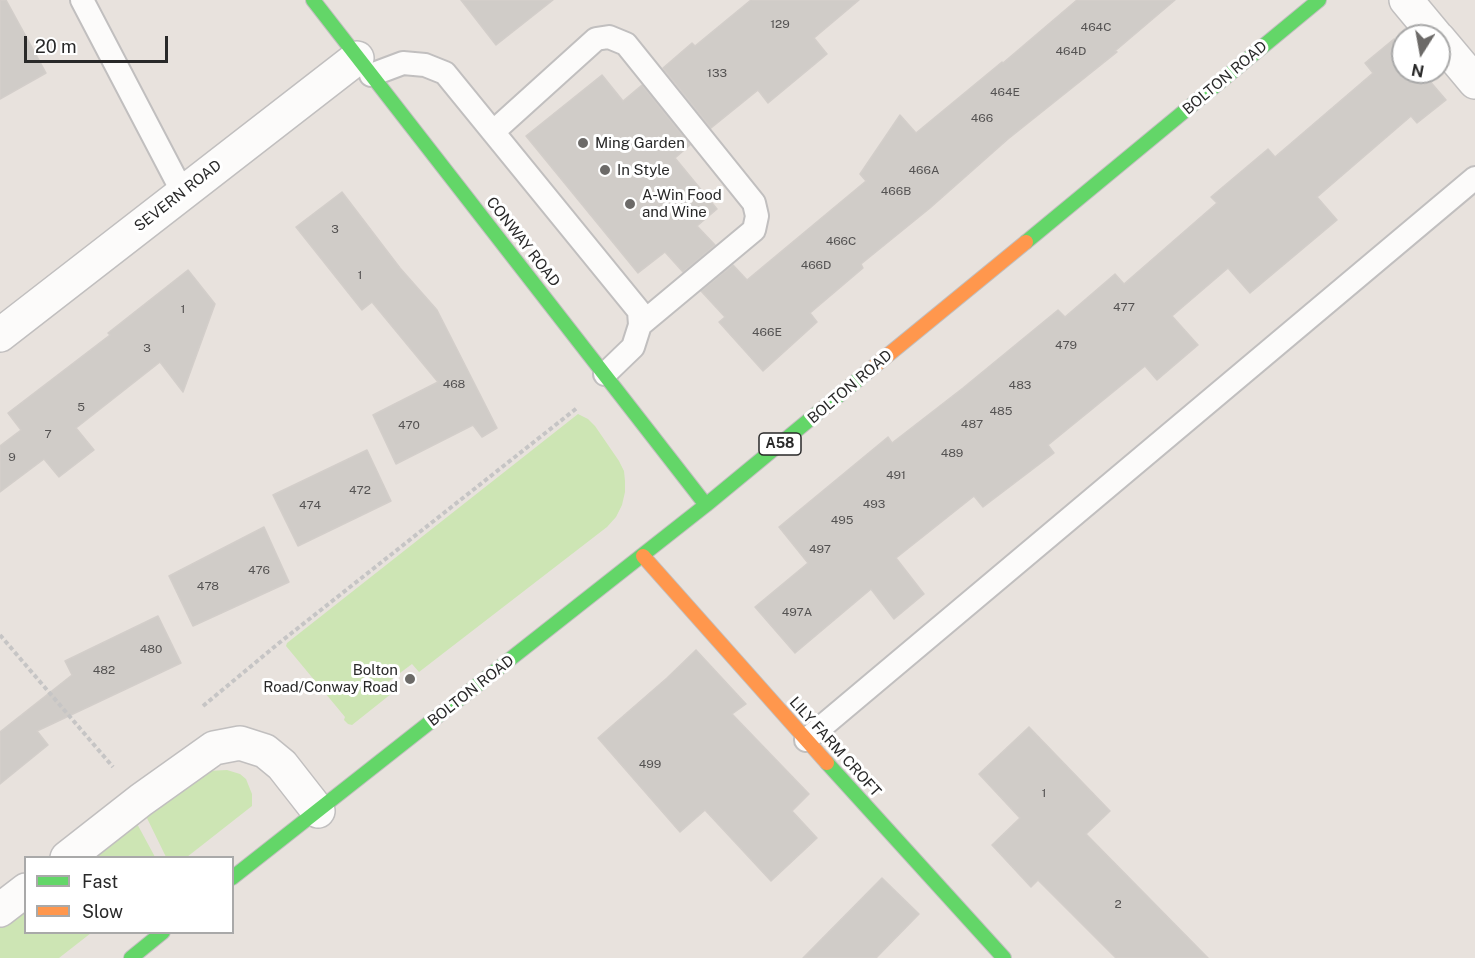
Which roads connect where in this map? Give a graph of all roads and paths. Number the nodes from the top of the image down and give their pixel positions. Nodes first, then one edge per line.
1 (82, 0) edge
2 (313, 0) edge
3 (1319, 0) edge
4 (1406, 0) edge
5 (1426, 24) edge
6 (1451, 53) edge
7 (364, 66) junction
8 (1475, 82) edge
9 (493, 132) junction
10 (1475, 178) edge
11 (183, 193) junction
12 (640, 325) junction
13 (0, 335) edge
14 (608, 378) junction
15 (706, 505) junction
16 (643, 556) junction
17 (0, 635) edge
18 (201, 707) dead end
19 (806, 740) junction
20 (141, 800) junction
21 (318, 811) junction
22 (70, 856) edge
23 (234, 876) edge
24 (24, 892) edge
25 (0, 910) edge
26 (163, 934) edge
27 (131, 958) edge
28 (1004, 958) edge

1 - 11 lane
2 - 7 main road, CONWAY ROAD
3 - 15 main road, BOLTON ROAD / A58
4 - 5 street
6 - 8 street
7 - 9 lane
7 - 11 street, SEVERN ROAD
7 - 14 main road, CONWAY ROAD
9 - 12 lane
9 - 12 lane
10 - 19 lane
11 - 13 street, SEVERN ROAD
12 - 14 lane
14 - 15 main road, CONWAY ROAD
14 - 18 path
15 - 16 main road, BOLTON ROAD / A58
16 - 19 main road, LILY FARM CROFT
16 - 21 main road, BOLTON ROAD / A58
17 - 20 path
19 - 28 main road, LILY FARM CROFT
20 - 21 street
20 - 22 street
21 - 23 main road, BOLTON ROAD / A58
24 - 25 street
26 - 27 main road

